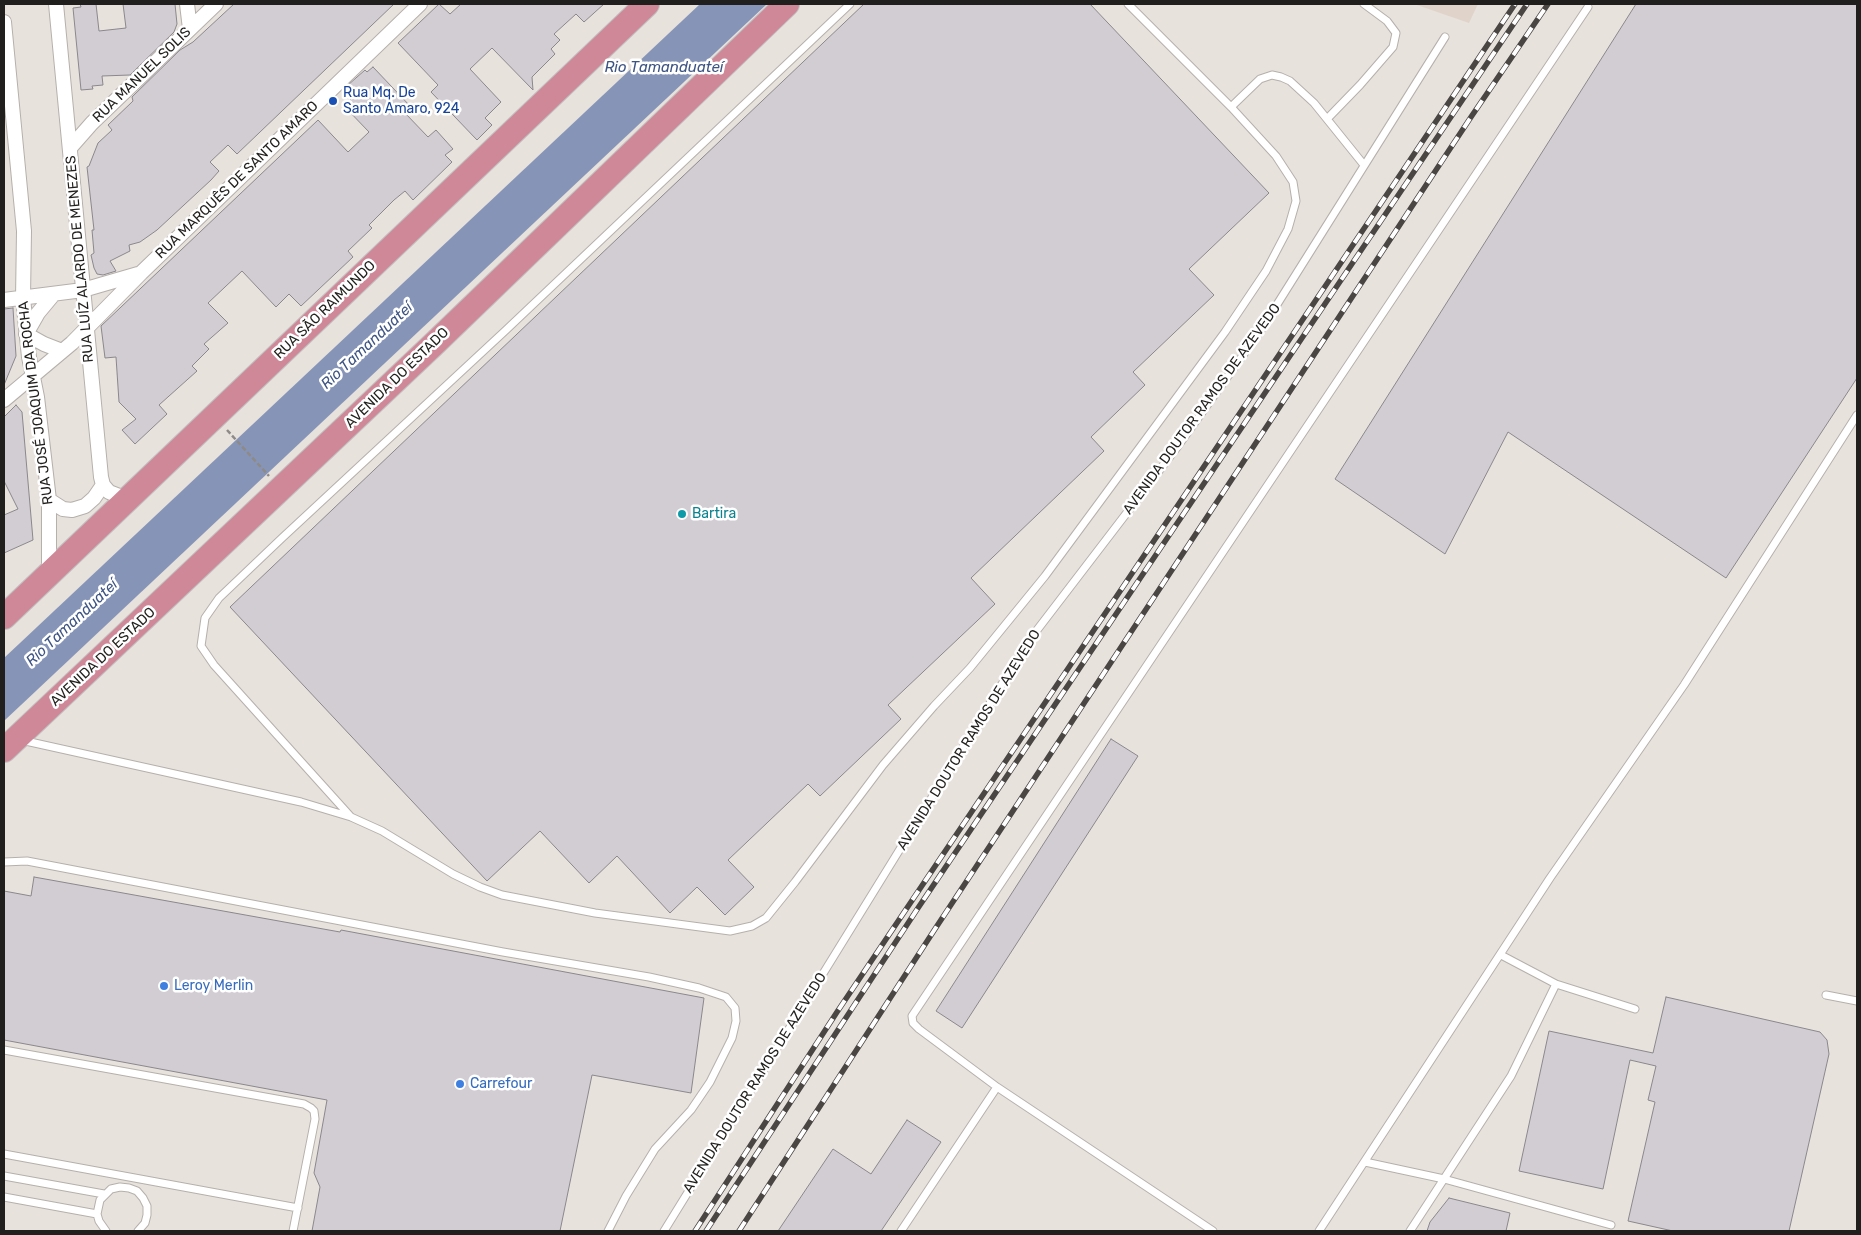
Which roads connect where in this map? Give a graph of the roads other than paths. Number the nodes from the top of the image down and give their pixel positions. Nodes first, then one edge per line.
1 (56, 4) edge
2 (187, 4) edge
3 (216, 4) edge
4 (420, 4) edge
5 (647, 4) edge
6 (787, 4) edge
7 (850, 4) edge
8 (1128, 4) edge
9 (1364, 4) edge
10 (1588, 7) dead end
11 (4, 22) edge
12 (190, 29) junction
13 (1445, 37) dead end
14 (1231, 108) junction
15 (1327, 118) junction
16 (70, 148) junction
17 (1364, 165) junction
18 (141, 273) junction
19 (83, 290) junction
20 (54, 295) junction
21 (23, 298) junction
22 (4, 300) edge
23 (87, 328) junction
24 (26, 334) junction
25 (62, 351) junction
26 (33, 376) junction
27 (4, 400) edge
28 (1857, 415) edge
29 (103, 485) junction
30 (127, 499) junction
31 (49, 500) junction
32 (49, 575) junction
33 (4, 617) edge
34 (9, 745) edge
35 (351, 817) junction
36 (4, 862) edge
37 (1501, 955) junction
38 (1556, 984) junction
39 (1826, 995) dead end
40 (1857, 1001) edge
41 (1636, 1009) dead end
42 (4, 1050) edge
43 (997, 1087) junction
44 (4, 1154) edge
45 (1364, 1162) junction
46 (4, 1176) edge
47 (130, 1177) junction
48 (1444, 1179) junction
49 (129, 1188) junction
50 (104, 1194) junction
51 (4, 1197) edge
52 (298, 1208) junction
53 (97, 1214) junction
54 (1611, 1225) dead end
55 (106, 1231) edge
56 (138, 1231) edge
57 (293, 1231) edge
58 (608, 1231) edge
59 (664, 1231) edge
60 (901, 1231) edge
61 (1213, 1231) edge
62 (1319, 1231) edge
63 (1410, 1231) edge

1 - 16 street, RUA LUÍZ ALARDO DE MENEZES
2 - 12 street
3 - 12 street, RUA MANUEL SOLIS
4 - 18 street, RUA MARQUÊS DE SANTO AMARO
5 - 30 highway, RUA SÃO RAIMUNDO
6 - 34 highway, AVENIDA DO ESTADO
7 - 35 lane
8 - 14 lane
9 - 15 lane
10 - 43 lane
11 - 21 street, RUA JOSÉ JOAQUIM DA ROCHA
12 - 16 street, RUA MANUEL SOLIS
13 - 17 lane, AVENIDA DOUTOR RAMOS DE AZEVEDO
14 - 15 lane
14 - 35 lane
15 - 17 lane
16 - 19 street, RUA LUÍZ ALARDO DE MENEZES
17 - 59 lane, AVENIDA DOUTOR RAMOS DE AZEVEDO
18 - 19 street, RUA MARQUÊS DE SANTO AMARO
18 - 23 street, RUA MARQUÊS DE SANTO AMARO
19 - 20 street, RUA MARQUÊS DE SANTO AMARO
19 - 23 street, RUA LUÍZ ALARDO DE MENEZES
20 - 21 street, RUA MARQUÊS DE SANTO AMARO
20 - 24 street
21 - 22 street, RUA MARQUÊS DE SANTO AMARO
21 - 24 street, RUA JOSÉ JOAQUIM DA ROCHA
23 - 25 street, RUA MARQUÊS DE SANTO AMARO
23 - 29 street, RUA LUÍZ ALARDO DE MENEZES
24 - 25 street
24 - 26 street, RUA JOSÉ JOAQUIM DA ROCHA
25 - 26 street, RUA MARQUÊS DE SANTO AMARO
26 - 27 street, RUA MARQUÊS DE SANTO AMARO
26 - 31 street, RUA JOSÉ JOAQUIM DA ROCHA
28 - 37 lane
29 - 30 street
29 - 31 street
30 - 32 highway, RUA SÃO RAIMUNDO
31 - 32 street, RUA JOSÉ JOAQUIM DA ROCHA
32 - 33 highway, RUA SÃO RAIMUNDO
34 - 35 lane
36 - 58 lane
37 - 38 lane
37 - 45 lane
38 - 41 lane
38 - 48 lane
39 - 40 lane
42 - 52 lane
43 - 60 lane
43 - 61 lane
44 - 47 lane
45 - 48 lane
45 - 62 lane
46 - 50 lane
47 - 49 lane
47 - 52 lane
48 - 54 lane
48 - 63 lane
49 - 50 lane
49 - 56 lane
50 - 53 lane
51 - 53 lane
52 - 57 lane
53 - 55 lane

